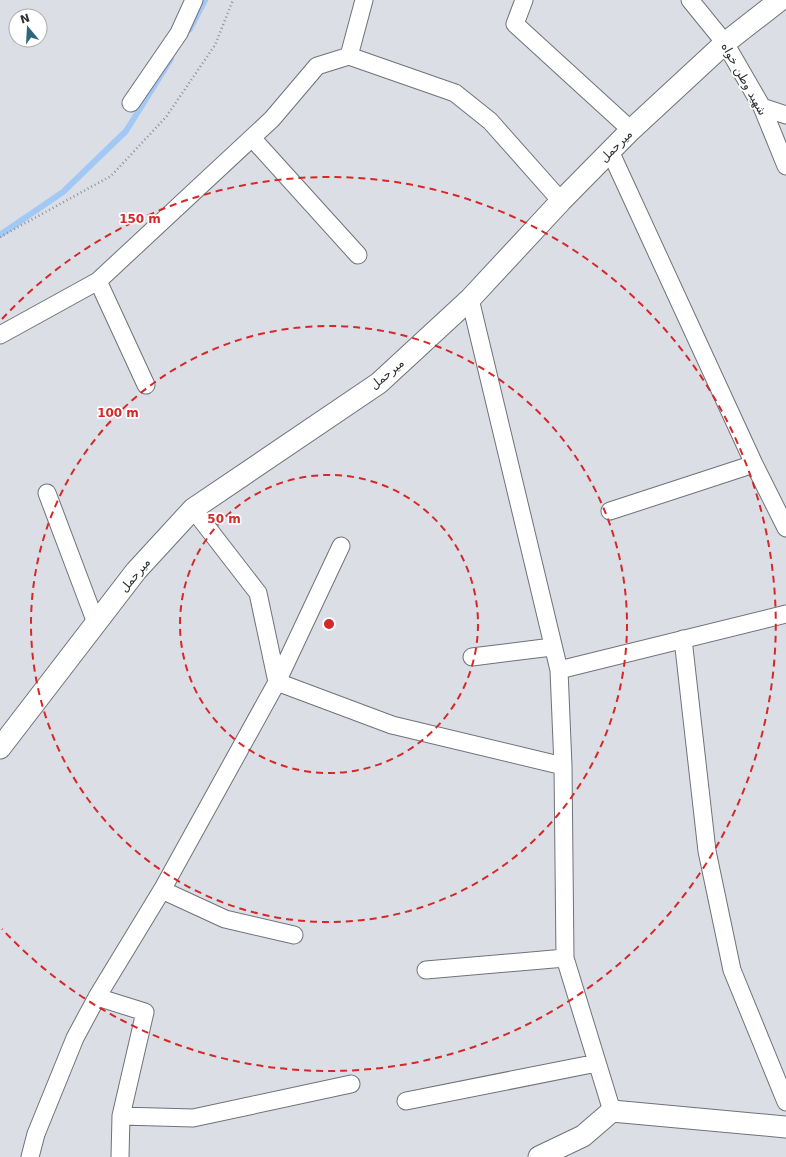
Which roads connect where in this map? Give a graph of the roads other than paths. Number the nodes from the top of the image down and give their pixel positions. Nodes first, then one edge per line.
1 (194, 0) edge
2 (364, 0) edge
3 (524, 0) edge
4 (690, 0) edge
5 (780, 0) edge
6 (725, 43) junction
7 (349, 56) junction
8 (131, 103) dead end
9 (762, 107) junction
10 (786, 115) edge
11 (631, 130) junction
12 (252, 138) junction
13 (610, 151) junction
14 (786, 166) edge
15 (561, 201) junction
16 (358, 255) dead end
17 (98, 281) junction
18 (470, 299) junction
19 (1, 333) edge
20 (146, 385) dead end
21 (754, 464) junction
22 (47, 493) dead end
23 (193, 509) junction
24 (610, 511) dead end
25 (786, 528) edge
26 (341, 546) dead end
27 (786, 614) edge
28 (96, 623) junction
29 (684, 639) junction
30 (552, 647) junction
31 (472, 657) dead end
32 (558, 670) junction
33 (277, 682) junction
34 (0, 748) edge
35 (563, 766) junction
36 (162, 890) junction
37 (294, 935) dead end
38 (565, 958) junction
39 (426, 970) dead end
40 (97, 996) junction
41 (597, 1063) junction
42 (351, 1084) dead end
43 (406, 1101) dead end
44 (786, 1102) edge
45 (612, 1111) junction
46 (121, 1116) junction
47 (786, 1127) edge
48 (30, 1157) edge
49 (120, 1157) edge
50 (539, 1157) edge

1 - 8 street
2 - 7 street
3 - 11 street
4 - 6 street, شهید وطن خواه
5 - 6 street, میرحمل
6 - 9 street, شهید وطن خواه
6 - 11 street, میرحمل
7 - 12 street
7 - 15 street
9 - 10 street
9 - 14 street, شهید وطن خواه
11 - 13 street, میرحمل
12 - 16 street
12 - 17 street
13 - 15 street, میرحمل
13 - 21 street
15 - 18 street, میرحمل
17 - 19 street
17 - 20 street
18 - 23 street, میرحمل
18 - 30 street
21 - 24 street
21 - 25 street
22 - 28 street
23 - 28 street, میرحمل
23 - 33 street
26 - 33 street
27 - 29 street
28 - 34 street, میرحمل
29 - 32 street
29 - 44 street
30 - 31 street
30 - 32 street
32 - 35 street
33 - 35 street
33 - 36 street
35 - 38 street
36 - 37 street
36 - 40 street
38 - 39 street
38 - 41 street
40 - 46 street
40 - 48 street
41 - 43 street
41 - 45 street
42 - 46 street
45 - 47 street
45 - 50 street
46 - 49 street

